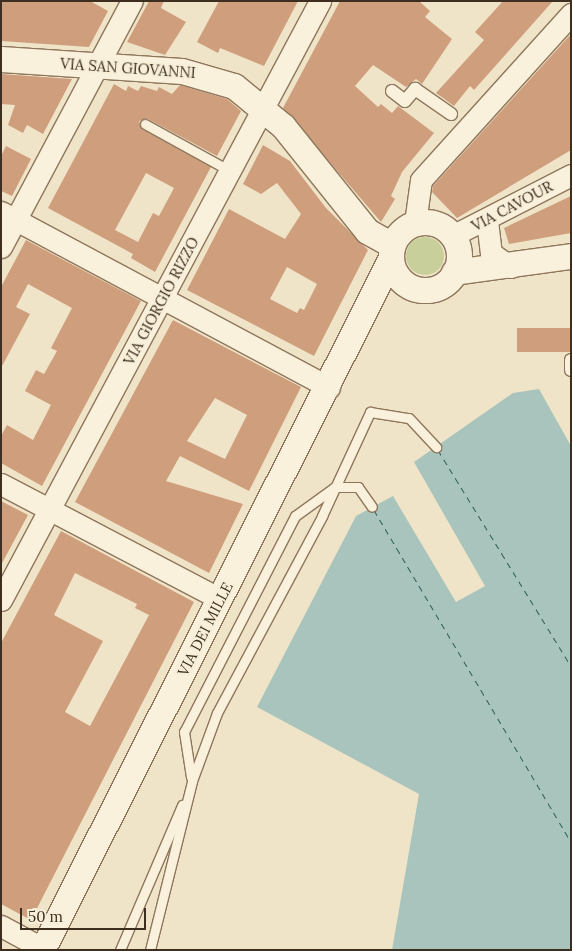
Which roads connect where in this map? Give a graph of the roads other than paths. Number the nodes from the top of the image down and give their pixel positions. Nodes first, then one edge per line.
1 (132, 1) edge
2 (320, 1) edge
3 (571, 14) edge
4 (1, 59) edge
5 (98, 65) junction
6 (392, 91) dead end
7 (264, 106) junction
8 (451, 114) dead end
9 (145, 124) dead end
10 (230, 171) junction
11 (571, 174) edge
12 (8, 216) edge
13 (487, 221) junction
14 (415, 223) junction
15 (452, 236) junction
16 (1, 247) edge
17 (392, 251) junction
18 (571, 256) edge
19 (510, 267) junction
20 (454, 272) junction
21 (406, 284) junction
22 (162, 298) junction
23 (367, 307) junction
24 (571, 360) edge
25 (571, 370) edge
26 (329, 387) junction
27 (436, 447) dead end
28 (1, 484) edge
29 (335, 487) junction
30 (372, 507) dead end
31 (50, 509) junction
32 (220, 599) junction
33 (1, 600) edge
34 (192, 781) junction
35 (1, 926) edge
36 (42, 949) edge
37 (120, 950) edge
38 (150, 950) edge

1 - 5 street
2 - 7 street, VIA GIORGIO RIZZO
3 - 14 street
4 - 5 main road, VIA SAN GIOVANNI
5 - 7 main road, VIA SAN GIOVANNI
5 - 12 street
6 - 8 street
7 - 10 street, VIA GIORGIO RIZZO
7 - 17 main road, VIA SAN GIOVANNI
9 - 10 lane
10 - 22 street, VIA GIORGIO RIZZO
11 - 13 street, VIA CAVOUR
12 - 16 street
12 - 22 street
13 - 15 street, VIA CAVOUR
13 - 19 street
14 - 15 main road
14 - 17 main road, VIA DEI MILLE
15 - 20 main road
17 - 21 main road
17 - 23 main road, VIA DEI MILLE
18 - 19 main road
19 - 20 main road
20 - 21 main road
21 - 23 main road
22 - 26 street
22 - 31 street, VIA GIORGIO RIZZO
23 - 26 main road, VIA DEI MILLE
24 - 25 street
26 - 32 main road, VIA DEI MILLE
27 - 29 lane
28 - 31 street
29 - 30 lane
29 - 34 lane
29 - 34 lane
31 - 32 street
31 - 33 street, VIA GIORGIO RIZZO
32 - 36 main road, VIA DEI MILLE
34 - 37 lane
34 - 38 lane
35 - 36 street

